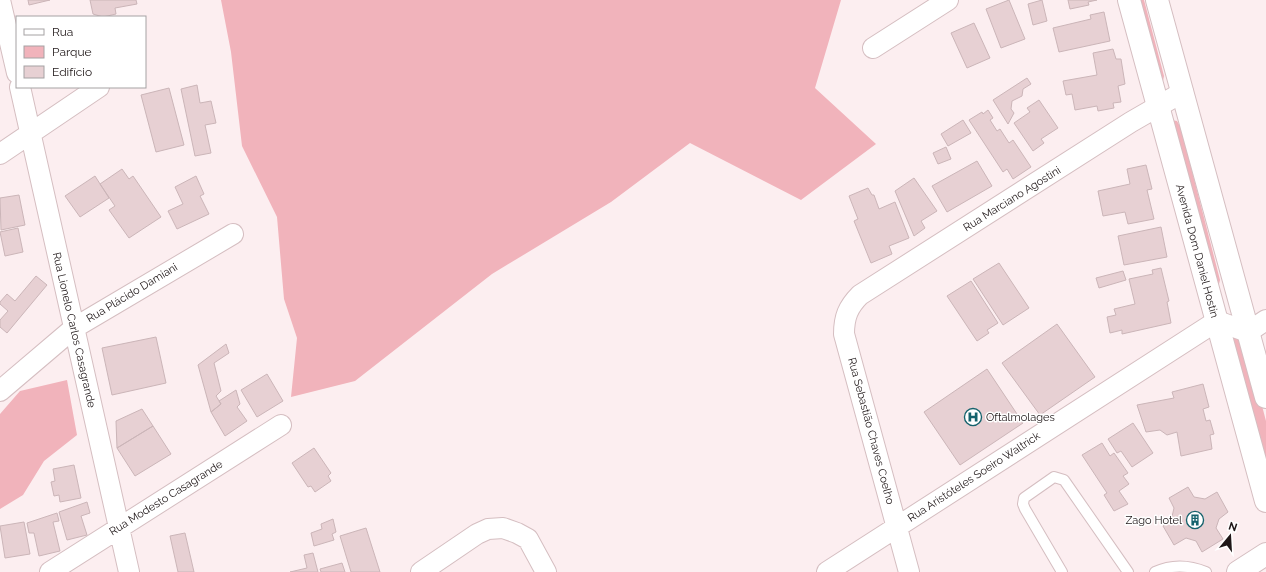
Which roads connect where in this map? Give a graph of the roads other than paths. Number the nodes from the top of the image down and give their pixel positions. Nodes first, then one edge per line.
1 (0, 0) edge
2 (948, 0) edge
3 (1129, 0) edge
4 (1157, 0) edge
5 (873, 48) dead end
6 (16, 70) edge
7 (20, 88) edge
8 (98, 88) edge
9 (1182, 92) junction
10 (1158, 107) junction
11 (30, 134) junction
12 (0, 154) edge
13 (233, 234) dead end
14 (846, 312) joint
15 (1217, 321) junction
16 (1257, 326) edge
17 (74, 328) junction
18 (0, 390) edge
19 (1266, 397) edge
20 (282, 424) dead end
21 (1266, 501) edge
22 (897, 527) junction
23 (119, 528) junction
24 (1266, 554) edge
25 (50, 572) edge
26 (129, 572) edge
27 (421, 572) edge
28 (546, 572) edge
29 (827, 572) edge
30 (909, 572) edge
31 (1062, 572) edge
32 (1128, 572) edge
33 (1155, 572) edge
34 (1206, 572) edge
35 (1238, 572) edge

1 - 6 street
2 - 5 street
3 - 10 street, Avenida Dom Daniel Hostin
4 - 9 street
7 - 11 street, Rua Lionelo Carlos Casagrande
8 - 11 street
9 - 10 street, Rua Marciano Agostini
9 - 16 street
10 - 14 street, Rua Marciano Agostini
10 - 15 street, Avenida Dom Daniel Hostin
11 - 12 street
11 - 17 street, Rua Lionelo Carlos Casagrande
13 - 17 street, Rua Plácido Damiani
14 - 22 street, Rua Sebastião Chaves Coelho
15 - 16 street
15 - 21 street, Avenida Dom Daniel Hostin
15 - 22 street, Rua Aristóteles Soeiro Waltrick
16 - 19 street
17 - 18 street, Rua Plácido Damiani
17 - 23 street, Rua Lionelo Carlos Casagrande
20 - 23 street, Rua Modesto Casagrande
22 - 29 street, Rua Aristóteles Soeiro Waltrick
22 - 30 street, Rua Sebastião Chaves Coelho
23 - 25 street, Rua Modesto Casagrande
23 - 26 street, Rua Lionelo Carlos Casagrande
24 - 35 street
27 - 28 street
31 - 32 lane
33 - 34 lane

